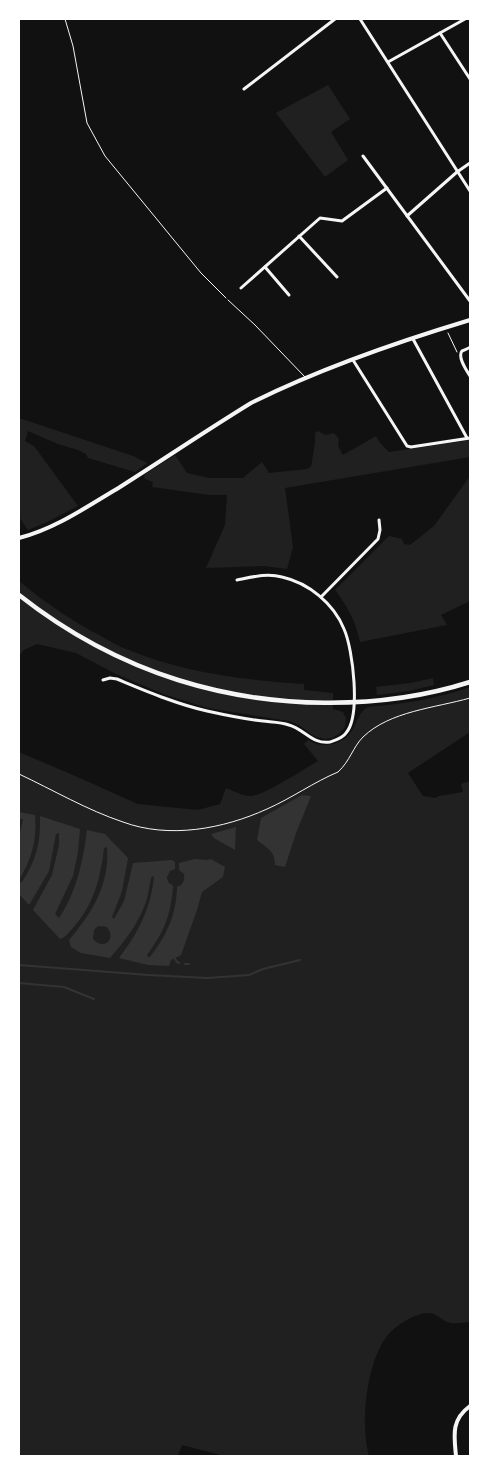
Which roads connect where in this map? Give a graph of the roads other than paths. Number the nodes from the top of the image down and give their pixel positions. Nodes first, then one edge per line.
1 (335, 19) edge
2 (360, 19) edge
3 (465, 19) edge
4 (440, 33) junction
5 (388, 62) junction
6 (470, 79) edge
7 (244, 89) dead end
8 (363, 156) dead end
9 (470, 163) edge
10 (457, 172) junction
11 (387, 188) junction
12 (470, 191) edge
13 (407, 216) junction
14 (299, 236) junction
15 (265, 267) junction
16 (337, 277) dead end
17 (241, 288) dead end
18 (289, 295) dead end
19 (228, 300) road end
20 (470, 301) edge
21 (470, 320) edge
22 (412, 338) junction
23 (470, 347) edge
24 (353, 360) junction
25 (470, 376) edge
26 (306, 378) junction
27 (469, 438) edge
28 (379, 520) dead end
29 (19, 538) edge
30 (237, 580) dead end
31 (19, 595) edge
32 (321, 598) junction
33 (103, 680) dead end
34 (470, 682) edge
35 (354, 702) junction
36 (470, 1406) edge
37 (456, 1456) edge

1 - 7 street
2 - 5 street
3 - 4 street
4 - 5 street
4 - 6 street
5 - 10 street
8 - 11 street
9 - 10 street
10 - 12 street
10 - 13 street
11 - 13 street
11 - 14 street
13 - 20 street
14 - 15 street
14 - 16 street
15 - 17 street
15 - 18 street
19 - 26 lane
21 - 22 street
22 - 24 street
22 - 27 street
23 - 25 street
24 - 26 street
24 - 27 street
26 - 29 street
28 - 32 street
30 - 32 street
31 - 35 main road
32 - 35 street
33 - 35 street
34 - 35 main road
36 - 37 street

